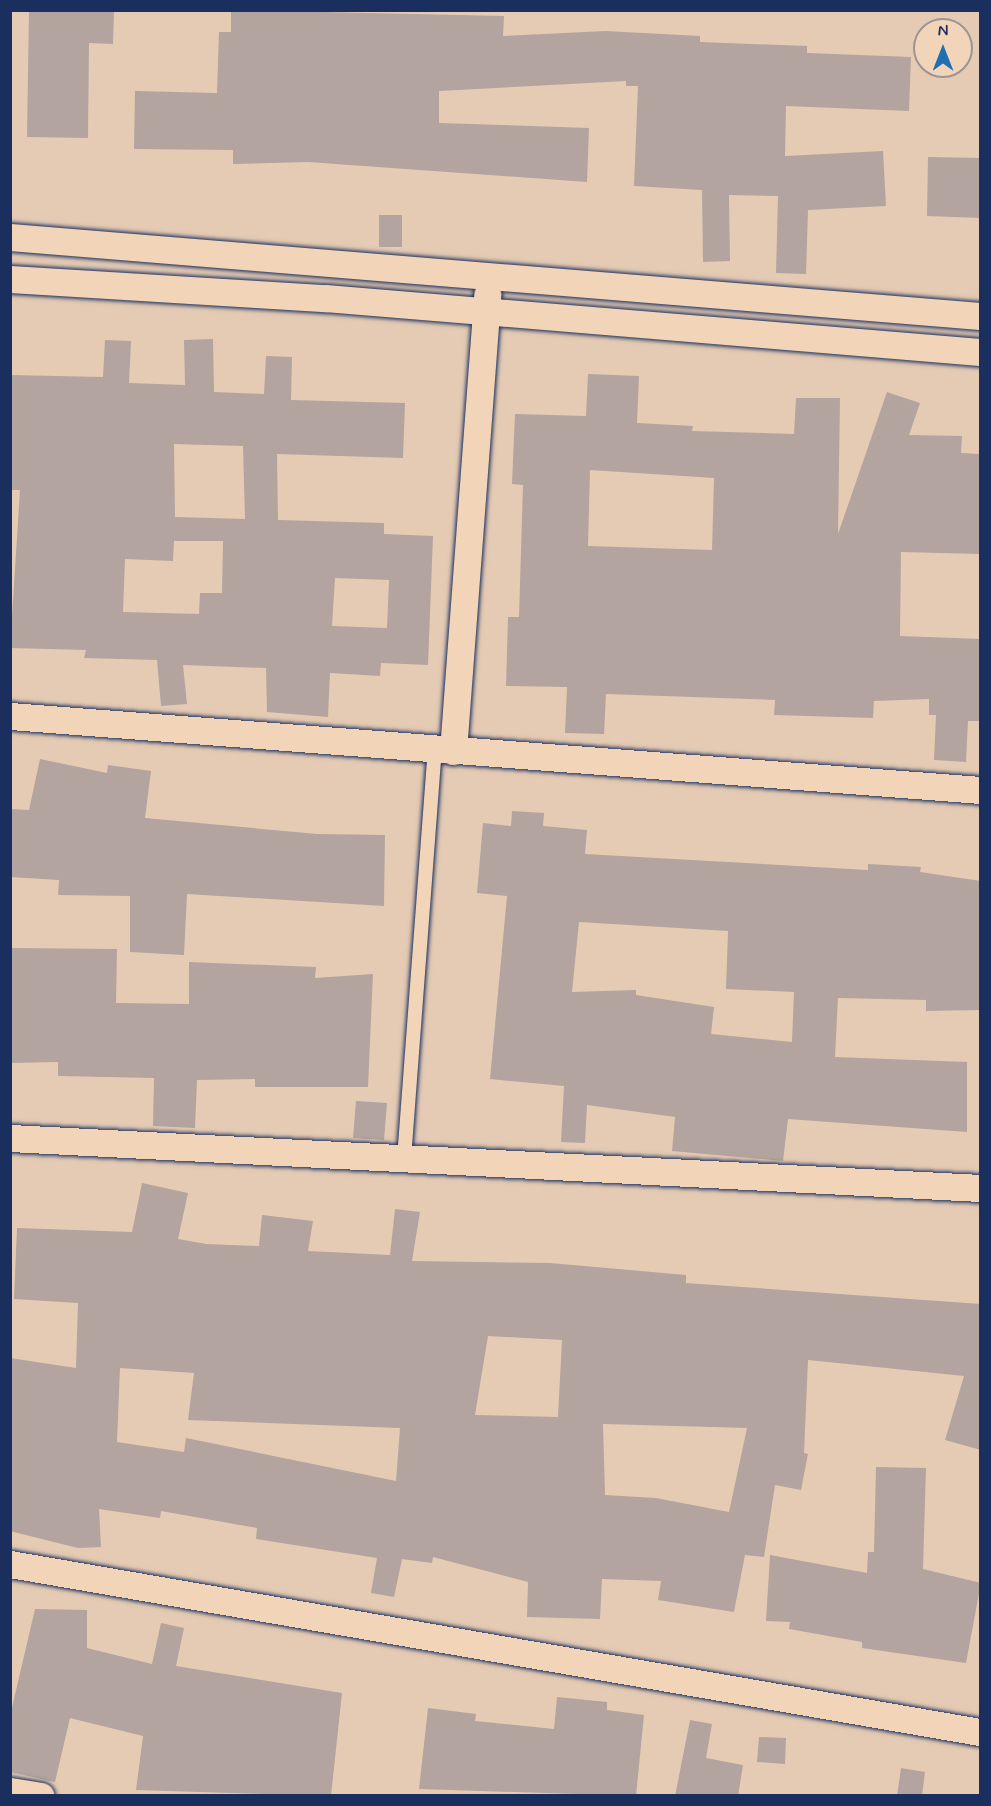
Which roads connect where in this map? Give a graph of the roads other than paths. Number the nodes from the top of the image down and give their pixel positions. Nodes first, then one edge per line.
1 (10, 237) edge
2 (488, 275) junction
3 (10, 279) edge
4 (487, 312) junction
5 (981, 316) edge
6 (981, 352) edge
7 (10, 717) edge
8 (444, 750) junction
9 (981, 790) edge
10 (10, 1138) edge
11 (404, 1158) junction
12 (981, 1188) edge
13 (10, 1564) edge
14 (981, 1732) edge
15 (10, 1791) edge
16 (41, 1796) edge

1 - 2 street
2 - 4 street
2 - 5 street
3 - 4 street
4 - 6 street
4 - 8 street
7 - 8 street
8 - 9 street
8 - 11 lane
10 - 11 street
11 - 12 street
13 - 14 street
15 - 16 street

